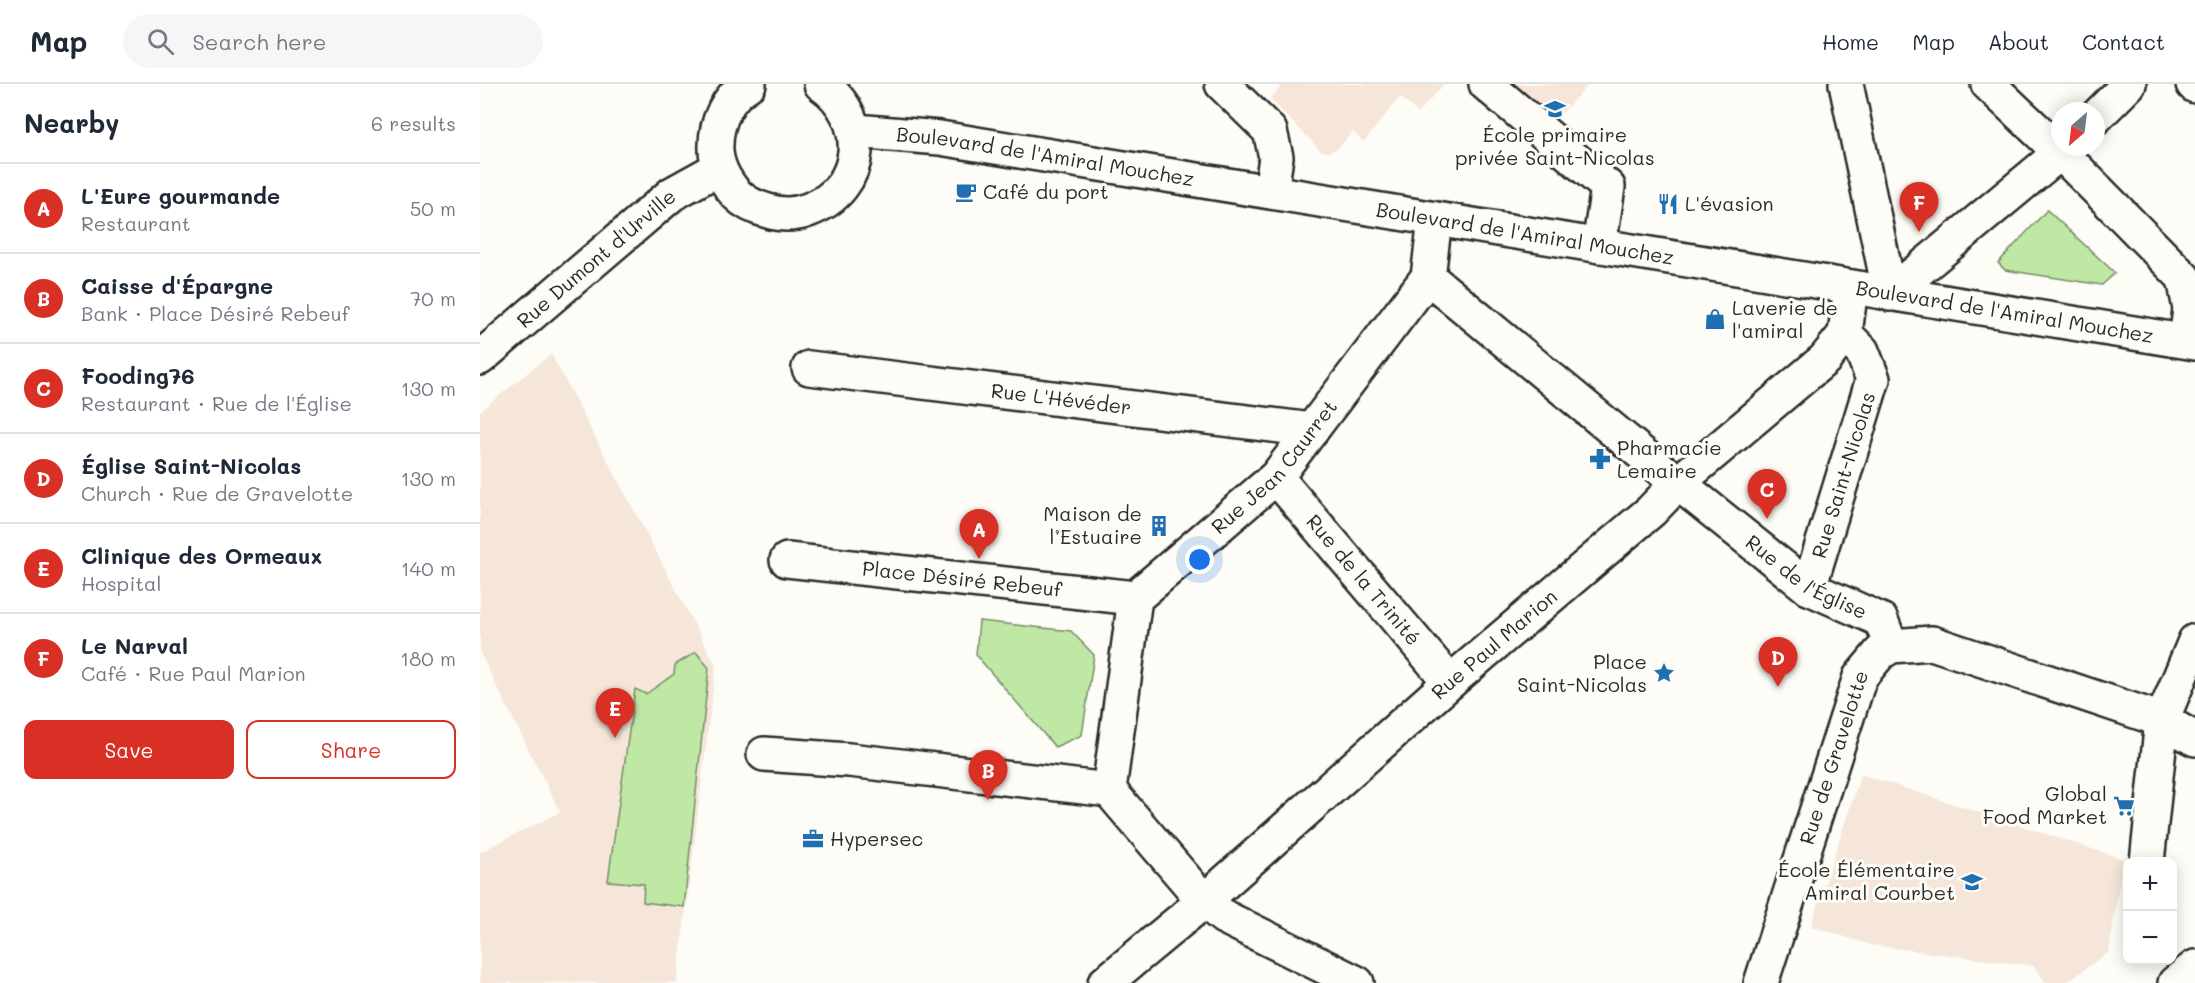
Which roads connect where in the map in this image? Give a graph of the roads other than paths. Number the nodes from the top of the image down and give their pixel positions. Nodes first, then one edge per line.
1 (749, 84) edge
2 (1222, 84) edge
3 (1486, 84) edge
4 (1846, 84) edge
5 (1988, 84) edge
6 (2129, 84) edge
7 (835, 87) edge
8 (2105, 108) edge
9 (855, 130) junction
10 (2051, 139) edge
11 (2057, 156) edge
12 (2070, 156) edge
13 (719, 168) junction
14 (1271, 192) junction
15 (1436, 219) junction
16 (1599, 246) junction
17 (1428, 277) junction
18 (1851, 287) junction
19 (1890, 294) junction
20 (1845, 334) junction
21 (2191, 342) edge
22 (480, 358) edge
23 (809, 368) dead end
24 (1312, 430) junction
25 (1276, 477) junction
26 (1679, 482) junction
27 (787, 560) dead end
28 (1809, 588) junction
29 (1135, 598) junction
30 (2195, 641) edge
31 (1891, 646) junction
32 (1450, 682) junction
33 (2162, 720) junction
34 (2195, 739) edge
35 (764, 754) dead end
36 (1109, 790) junction
37 (2147, 857) edge
38 (1204, 901) junction
39 (1105, 983) edge
40 (1356, 983) edge
41 (1761, 983) edge

1 - 13 street
2 - 14 street
3 - 16 street
4 - 19 street
5 - 10 street
6 - 8 street
7 - 9 street
9 - 13 street
9 - 14 street, Boulevard de l'Amiral Mouchez
11 - 19 street
12 - 21 street
13 - 22 street, Rue Dumont d'Urville
14 - 15 street, Boulevard de l'Amiral Mouchez
15 - 16 street, Boulevard de l'Amiral Mouchez
15 - 17 street
16 - 18 street, Boulevard de l'Amiral Mouchez
17 - 24 street, Rue Jean Caurret
17 - 26 street, Rue de l'Église
18 - 19 street, Boulevard de l'Amiral Mouchez
18 - 20 street
19 - 21 street, Boulevard de l'Amiral Mouchez
20 - 26 street, Rue Paul Marion
20 - 28 street, Rue Saint-Nicolas
23 - 24 street, Rue L'Hévéder
24 - 25 street, Rue Jean Caurret
25 - 29 street, Rue Jean Caurret
25 - 32 street, Rue de la Trinité
26 - 28 street, Rue de l'Église
26 - 32 street, Rue Paul Marion
27 - 29 street, Place Désiré Rebeuf
28 - 31 street, Rue de l'Église
29 - 36 street
30 - 33 street
31 - 33 street
31 - 41 street, Rue de Gravelotte
32 - 38 street, Rue Paul Marion
33 - 34 street
33 - 37 street
35 - 36 street
36 - 38 street
38 - 39 street, Rue Paul Marion
38 - 40 street

